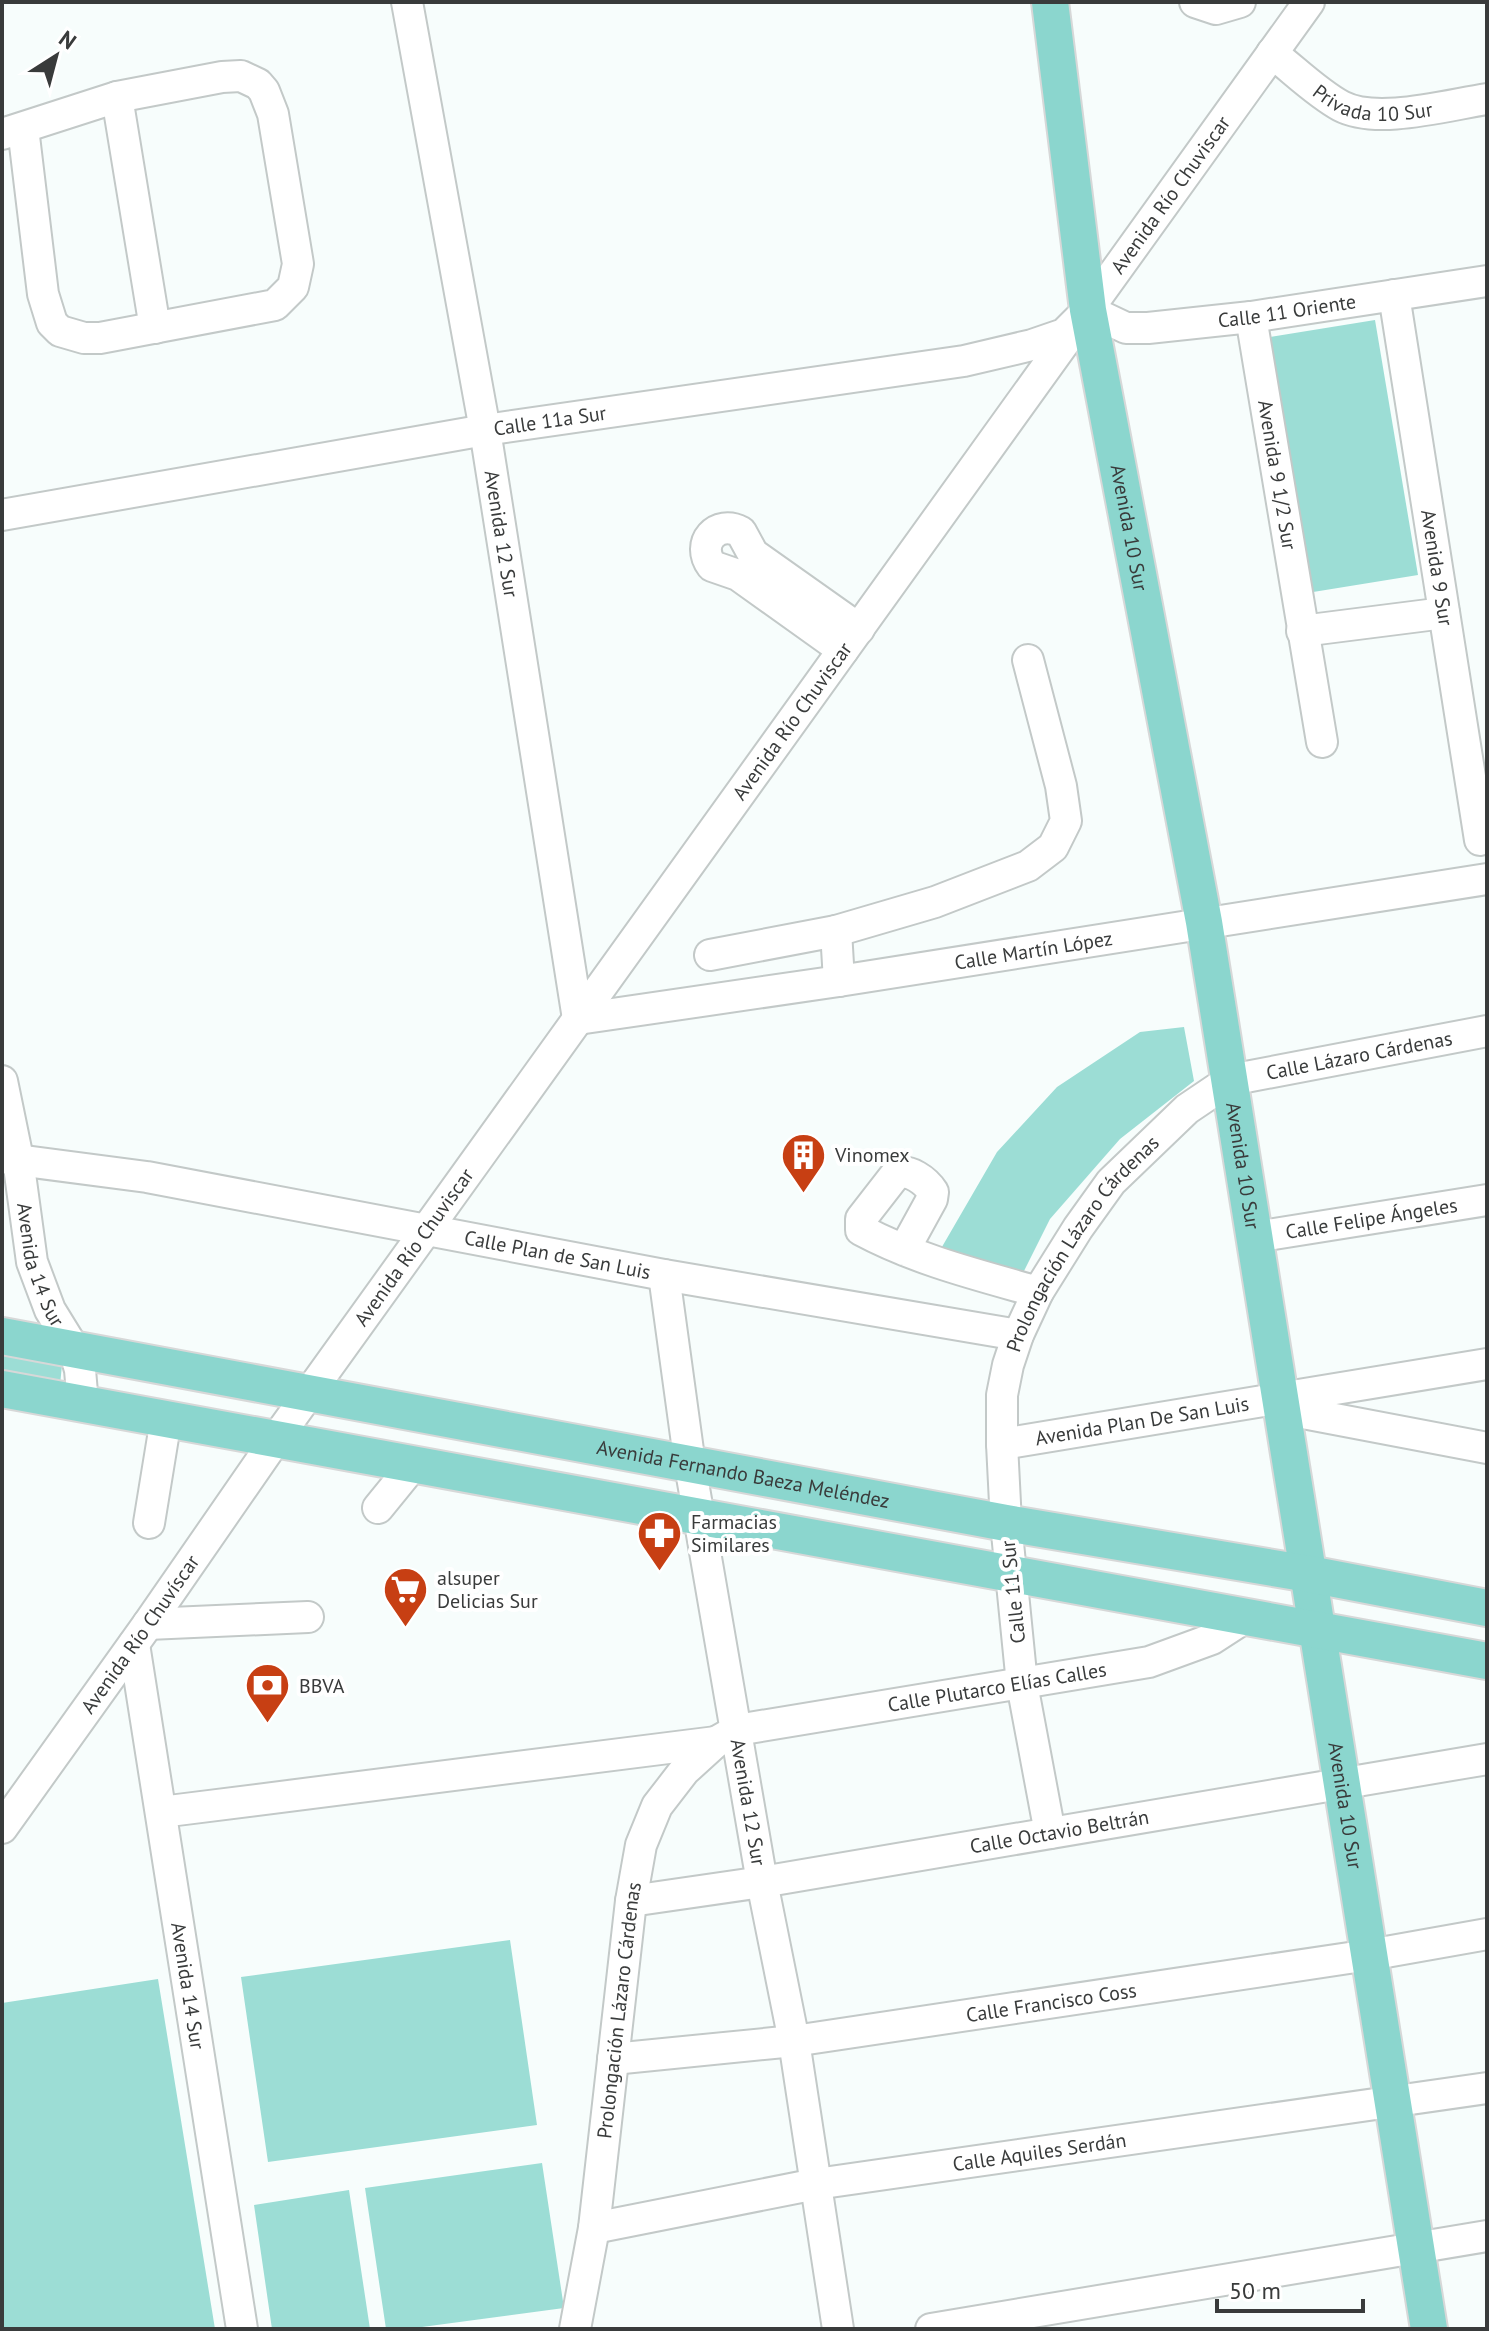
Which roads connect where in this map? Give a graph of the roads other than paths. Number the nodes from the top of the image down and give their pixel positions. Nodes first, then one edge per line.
1 (407, 2) edge
2 (1050, 2) edge
3 (1195, 2) edge
4 (1240, 2) edge
5 (1309, 2) edge
6 (1272, 53) junction
7 (117, 97) junction
8 (1487, 99) edge
9 (12, 131) edge
10 (1487, 281) edge
11 (1394, 295) junction
12 (1088, 310) junction
13 (1251, 317) junction
14 (155, 328) junction
15 (485, 430) junction
16 (2, 515) edge
17 (1444, 613) junction
18 (1302, 631) junction
19 (851, 640) junction
20 (1028, 660) dead end
21 (1322, 742) dead end
22 (1480, 792) edge
23 (1480, 840) dead end
24 (1487, 879) edge
25 (1204, 922) junction
26 (836, 931) junction
27 (710, 955) dead end
28 (839, 981) junction
29 (578, 1019) junction
30 (1487, 1031) edge
31 (1230, 1080) junction
32 (2, 1081) edge
33 (10, 1158) edge
34 (1487, 1200) edge
35 (426, 1231) junction
36 (1255, 1237) junction
37 (904, 1250) dead end
38 (664, 1275) junction
39 (1038, 1292) junction
40 (1018, 1335) junction
41 (2, 1336) edge
42 (74, 1349) junction
43 (1487, 1364) edge
44 (2, 1389) edge
45 (310, 1393) junction
46 (1281, 1403) junction
47 (83, 1404) junction
48 (166, 1419) junction
49 (276, 1439) junction
50 (1002, 1444) junction
51 (1487, 1448) edge
52 (413, 1465) junction
53 (690, 1465) junction
54 (378, 1508) dead end
55 (699, 1517) junction
56 (149, 1523) dead end
57 (1006, 1523) junction
58 (1011, 1574) junction
59 (1309, 1574) junction
60 (1487, 1608) edge
61 (308, 1617) dead end
62 (1246, 1617) junction
63 (1317, 1630) junction
64 (141, 1634) junction
65 (1487, 1661) edge
66 (1022, 1684) junction
67 (727, 1736) junction
68 (1487, 1759) edge
69 (1342, 1785) junction
70 (161, 1812) junction
71 (2, 1828) edge
72 (1050, 1833) junction
73 (762, 1882) junction
74 (631, 1901) junction
75 (1487, 1934) edge
76 (1369, 1955) junction
77 (794, 2041) junction
78 (613, 2059) junction
79 (1487, 2088) edge
80 (1393, 2103) junction
81 (816, 2184) junction
82 (594, 2228) junction
83 (1487, 2236) edge
84 (1416, 2247) junction
85 (242, 2329) edge
86 (575, 2329) edge
87 (838, 2329) edge
88 (931, 2329) edge
89 (1429, 2329) edge

1 - 15 street, Avenida 12 Sur
2 - 12 main road, Avenida 10 Sur
3 - 4 street
5 - 6 street, Avenida Río Chuviscar
6 - 8 street, Privada 10 Sur
6 - 12 street, Avenida Río Chuviscar
7 - 9 street
7 - 14 street
7 - 14 street
9 - 14 street
10 - 11 street, Calle 11 Oriente
11 - 13 street, Calle 11 Oriente
11 - 17 street, Avenida 9 Sur
12 - 13 street, Calle 11 Oriente
12 - 15 street, Calle 11a Sur
12 - 19 street, Avenida Río Chuviscar
12 - 25 main road, Avenida 10 Sur
13 - 18 street, Avenida 9 1/2 Sur
15 - 16 street, Calle 11a Sur
15 - 29 street, Avenida 12 Sur
17 - 18 street
17 - 22 street, Avenida 9 Sur
18 - 21 street, Avenida 9 1/2 Sur
19 - 19 street
19 - 29 street, Avenida Río Chuviscar
20 - 26 street
22 - 23 street, Avenida 9 Sur
24 - 25 street, Calle Martín López
25 - 28 street, Calle Martín López
25 - 31 main road, Avenida 10 Sur
26 - 27 street
26 - 28 street
28 - 29 street, Calle Martín López
29 - 35 street, Avenida Río Chuviscar
30 - 31 street, Calle Lázaro Cárdenas
31 - 36 main road, Avenida 10 Sur
31 - 39 street, Prolongación Lázaro Cárdenas
32 - 33 street, Avenida 14 Sur
33 - 35 street, Calle Plan de San Luis
33 - 42 street, Avenida 14 Sur
34 - 36 street, Calle Felipe Ángeles
35 - 38 street, Calle Plan de San Luis
35 - 45 street, Avenida Río Chuviscar
36 - 46 main road, Avenida 10 Sur
37 - 39 street
38 - 40 street, Calle Plan de San Luis
38 - 53 street, Avenida 12 Sur
39 - 40 street, Prolongación Lázaro Cárdenas
40 - 50 street, Prolongación Lázaro Cárdenas
41 - 42 main road, Avenida Fernando Baeza Meléndez
42 - 45 main road, Avenida Fernando Baeza Meléndez
42 - 47 street
43 - 46 street, Avenida Plan De San Luis
44 - 47 main road
45 - 49 street, Avenida Río Chuviscar
45 - 53 main road, Avenida Fernando Baeza Meléndez
46 - 50 street, Avenida Plan De San Luis
46 - 51 street
46 - 59 main road, Avenida 10 Sur
47 - 48 main road
48 - 49 main road
48 - 56 street
49 - 52 main road
49 - 64 street, Avenida Río Chuvíscar
50 - 57 street, Calle 11 Sur
52 - 54 street
52 - 55 main road
53 - 55 street, Avenida 12 Sur
53 - 57 main road, Avenida Fernando Baeza Meléndez
55 - 58 main road
55 - 67 street, Avenida 12 Sur
57 - 58 street, Calle 11 Sur
57 - 59 main road, Avenida Fernando Baeza Meléndez
58 - 62 main road
58 - 66 street, Calle 11 Sur
59 - 60 main road, Avenida Fernando Baeza Meléndez
59 - 63 main road, Avenida 10 Sur
61 - 64 street
62 - 63 main road
62 - 66 street, Calle Plutarco Elías Calles
63 - 65 main road
63 - 69 main road, Avenida 10 Sur
64 - 70 street, Avenida 14 Sur
64 - 71 street, Avenida Río Chuvíscar
66 - 67 street, Calle Plutarco Elías Calles
66 - 72 street, Calle 11 Sur
67 - 70 street, Calle Plutarco Elías Calles
67 - 73 street, Avenida 12 Sur
67 - 74 street, Prolongación Lázaro Cárdenas
68 - 69 street, Calle Octavio Beltrán
69 - 72 street, Calle Octavio Beltrán
69 - 76 main road, Avenida 10 Sur
70 - 85 street, Avenida 14 Sur
72 - 73 street, Calle Octavio Beltrán
73 - 74 street, Calle Octavio Beltrán
73 - 77 street, Avenida 12 Sur
74 - 78 street, Prolongación Lázaro Cárdenas
75 - 76 street, Calle Francisco Coss
76 - 77 street, Calle Francisco Coss
76 - 80 main road, Avenida 10 Sur
77 - 78 street, Calle Francisco Coss
77 - 81 street, Avenida 12 Sur
78 - 82 street, Prolongación Lázaro Cárdenas
79 - 80 street, Calle Aquiles Serdán
80 - 81 street, Calle Aquiles Serdán
80 - 84 main road, Avenida 10 Sur
81 - 82 street, Calle Aquiles Serdán
81 - 87 street, Avenida 12 Sur
82 - 86 street, Prolongación Lázaro Cárdenas
83 - 84 street
84 - 88 street
84 - 89 main road, Avenida 10 Sur

